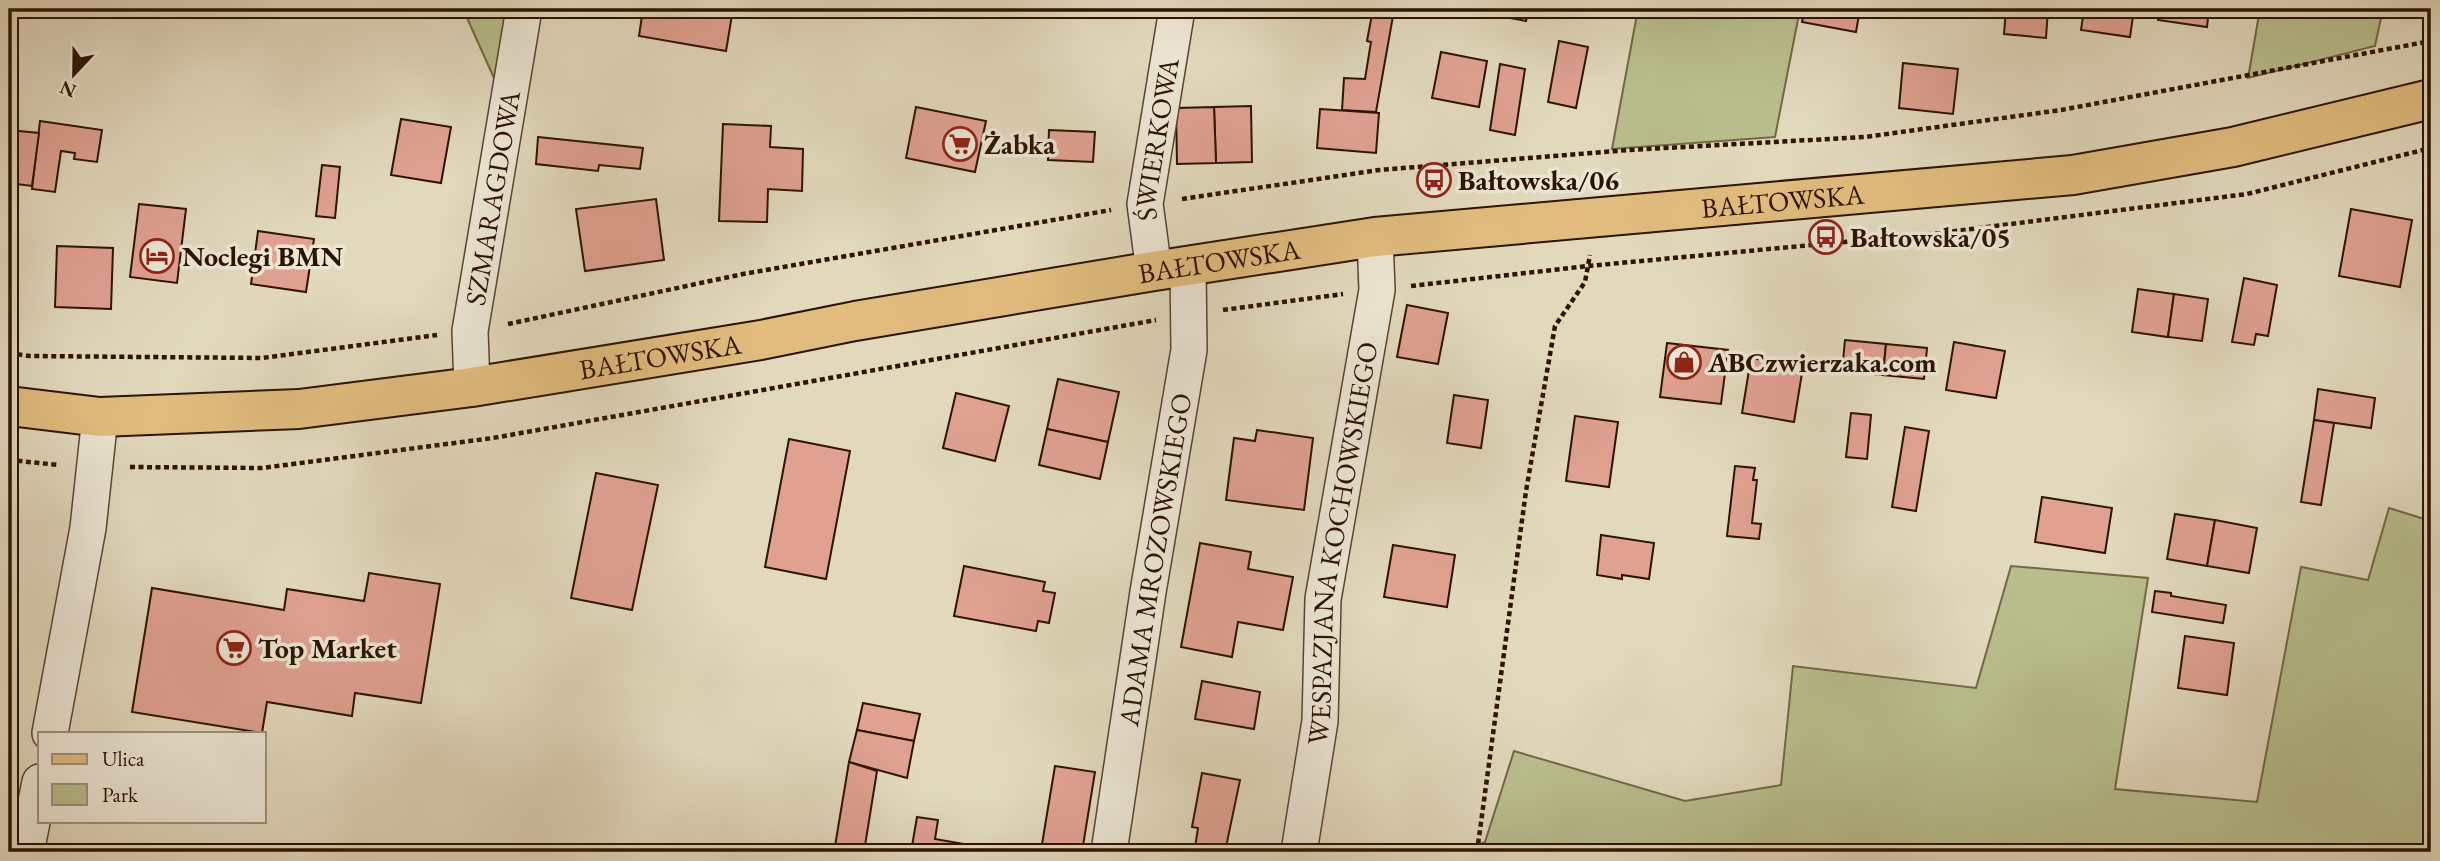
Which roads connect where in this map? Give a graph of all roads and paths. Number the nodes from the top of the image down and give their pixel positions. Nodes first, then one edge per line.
1 (524, 9) edge
2 (1177, 9) edge
3 (2431, 41) edge
4 (2431, 99) edge
5 (1144, 204) junction
6 (1596, 216) junction
7 (1375, 237) junction
8 (1171, 268) junction
9 (470, 331) junction
10 (9, 353) edge
11 (472, 387) junction
12 (9, 406) edge
13 (100, 417) junction
14 (50, 732) edge
15 (38, 792) edge
16 (26, 852) edge
17 (1109, 852) edge
18 (1299, 852) edge
19 (1477, 852) edge

1 - 9 street, SZMARAGDOWA
2 - 5 street, ŚWIERKOWA
3 - 5 path
4 - 6 main road, BAŁTOWSKA
5 - 8 street, ŚWIERKOWA
5 - 9 path
6 - 7 main road, BAŁTOWSKA
6 - 19 path
7 - 8 main road, BAŁTOWSKA
7 - 18 street, WESPAZJANA KOCHOWSKIEGO
8 - 11 main road, BAŁTOWSKA
8 - 17 street, ADAMA MROZOWSKIEGO
9 - 10 path
9 - 11 street, SZMARAGDOWA
11 - 13 main road, BAŁTOWSKA
12 - 13 main road, BAŁTOWSKA
13 - 14 street
15 - 16 street

